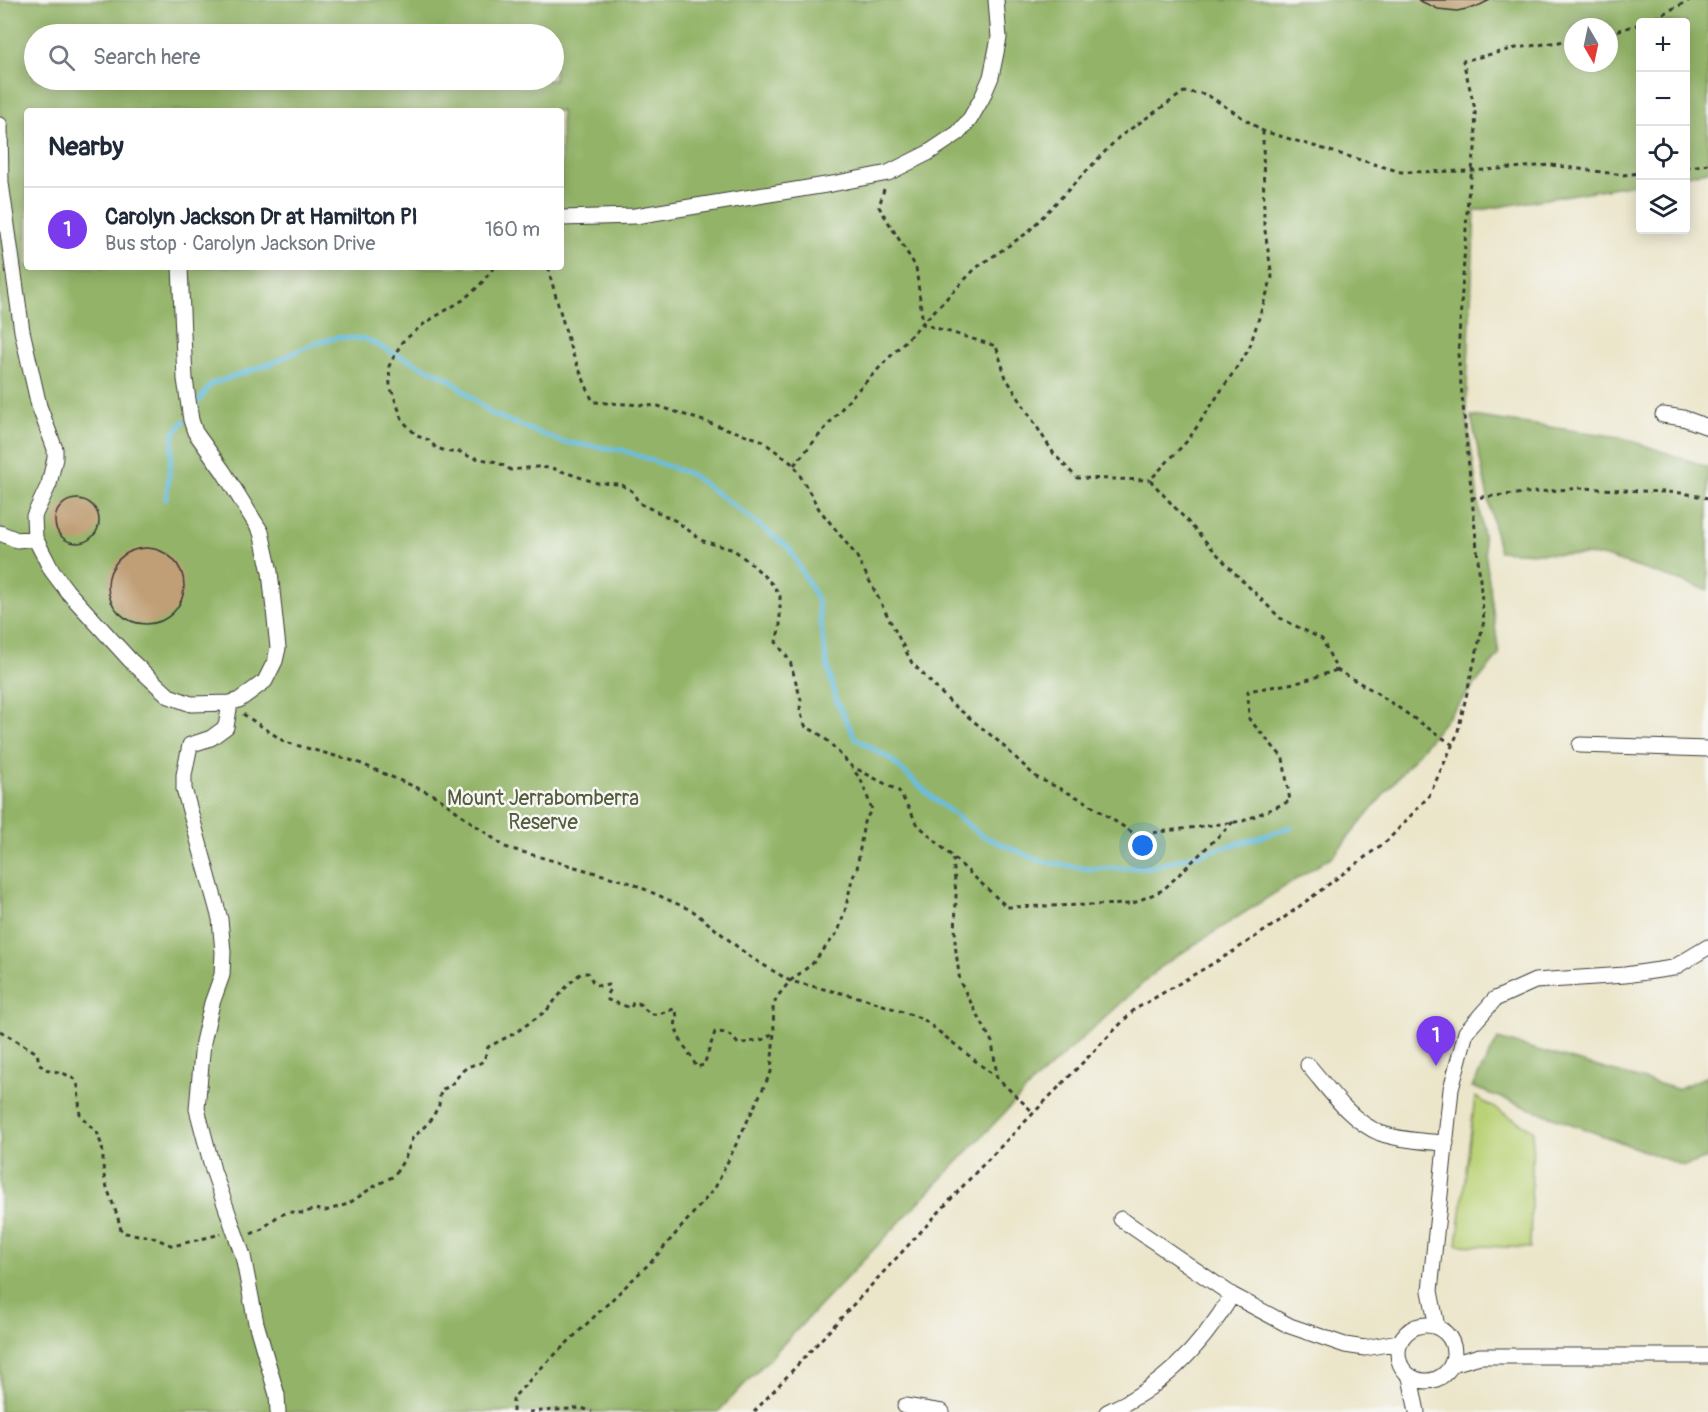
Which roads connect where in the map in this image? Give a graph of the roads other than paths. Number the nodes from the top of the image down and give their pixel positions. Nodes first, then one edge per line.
1 (996, 0) edge
2 (0, 125) edge
3 (564, 218) edge
4 (180, 270) edge
5 (1663, 415) dead end
6 (1708, 427) edge
7 (0, 533) edge
8 (35, 538) junction
9 (230, 703) junction
10 (1580, 745) dead end
11 (1708, 748) edge
12 (1708, 947) edge
13 (1308, 1065) dead end
14 (1446, 1143) junction
15 (1121, 1219) dead end
16 (1430, 1291) junction
17 (1232, 1295) junction
18 (1416, 1326) junction
19 (1437, 1327) junction
20 (1399, 1342) junction
21 (1452, 1342) junction
22 (1365, 1348) junction
23 (1480, 1356) junction
24 (1708, 1356) edge
25 (1399, 1364) junction
26 (1452, 1364) junction
27 (1410, 1377) junction
28 (1437, 1379) junction
29 (905, 1406) dead end
30 (1417, 1410) edge
31 (278, 1412) edge
32 (942, 1412) edge
33 (1107, 1412) edge

1 - 3 street
2 - 8 street
4 - 9 street
5 - 6 street
7 - 8 street
8 - 9 street
9 - 31 street
10 - 11 street
12 - 14 street
13 - 14 street
14 - 16 street
15 - 17 street
16 - 18 street
16 - 19 street
17 - 22 street
17 - 33 street
18 - 19 street
18 - 20 street
19 - 21 street
20 - 22 street
20 - 25 street
21 - 23 street
21 - 26 street
22 - 25 street
23 - 24 street
23 - 26 street
25 - 27 street
26 - 28 street
27 - 28 street
27 - 30 street
28 - 30 street
29 - 32 street

